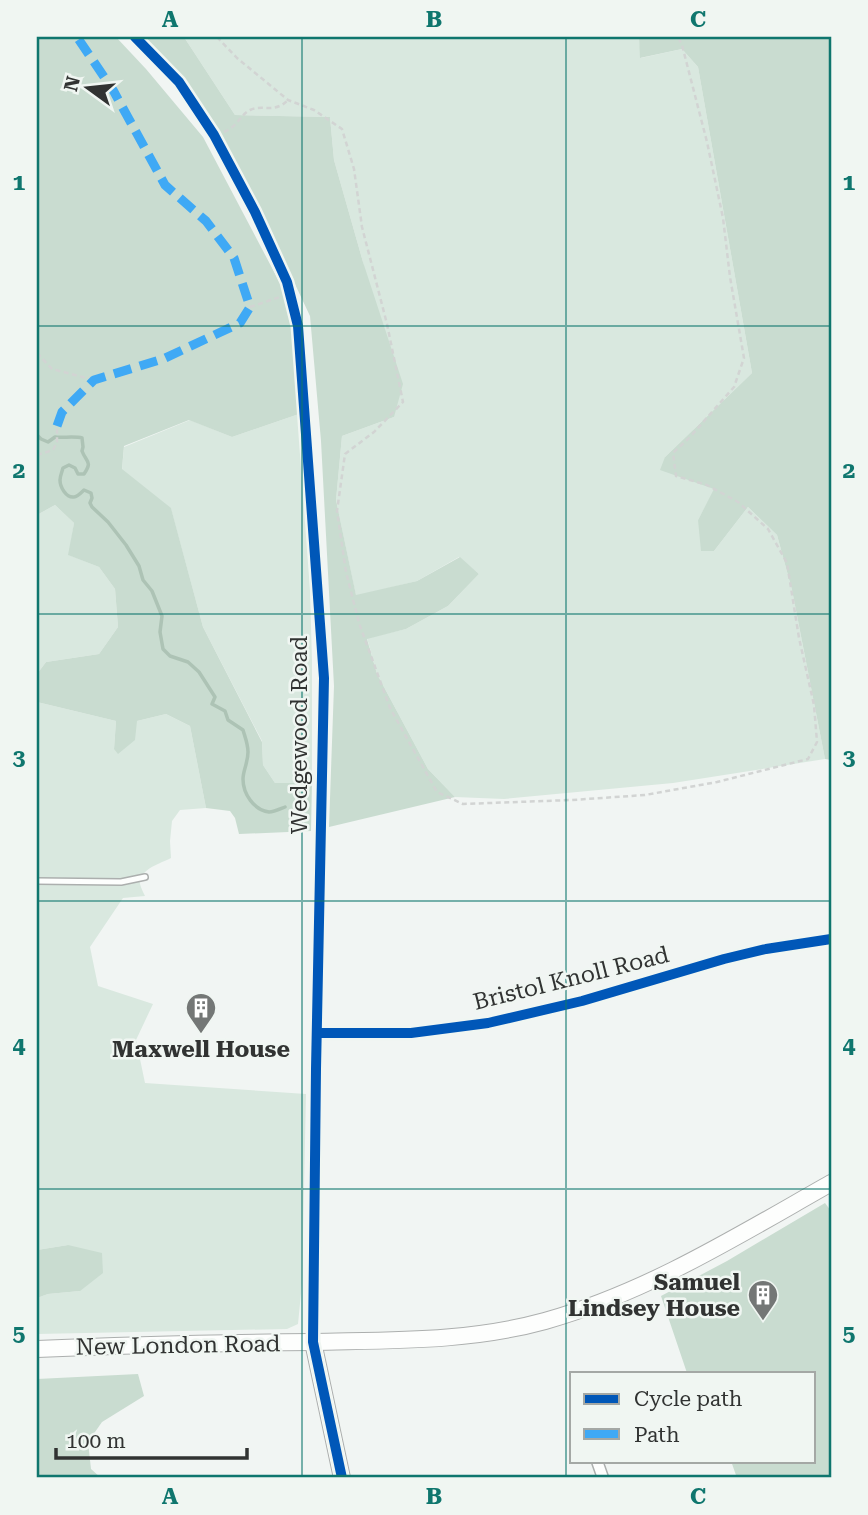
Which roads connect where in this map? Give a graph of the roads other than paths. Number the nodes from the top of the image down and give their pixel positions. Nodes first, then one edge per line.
1 (135, 37) edge
2 (145, 877) dead end
3 (37, 881) edge
4 (831, 939) edge
5 (317, 1032) junction
6 (831, 1183) edge
7 (313, 1342) junction
8 (37, 1349) edge
9 (342, 1478) edge

1 - 5 street, Wedgewood Road
2 - 3 lane
4 - 5 street, Bristol Knoll Road
5 - 7 street, Wedgewood Road
6 - 7 main road, New London Road
7 - 8 main road, New London Road
7 - 9 main road, Wedgewood Road

